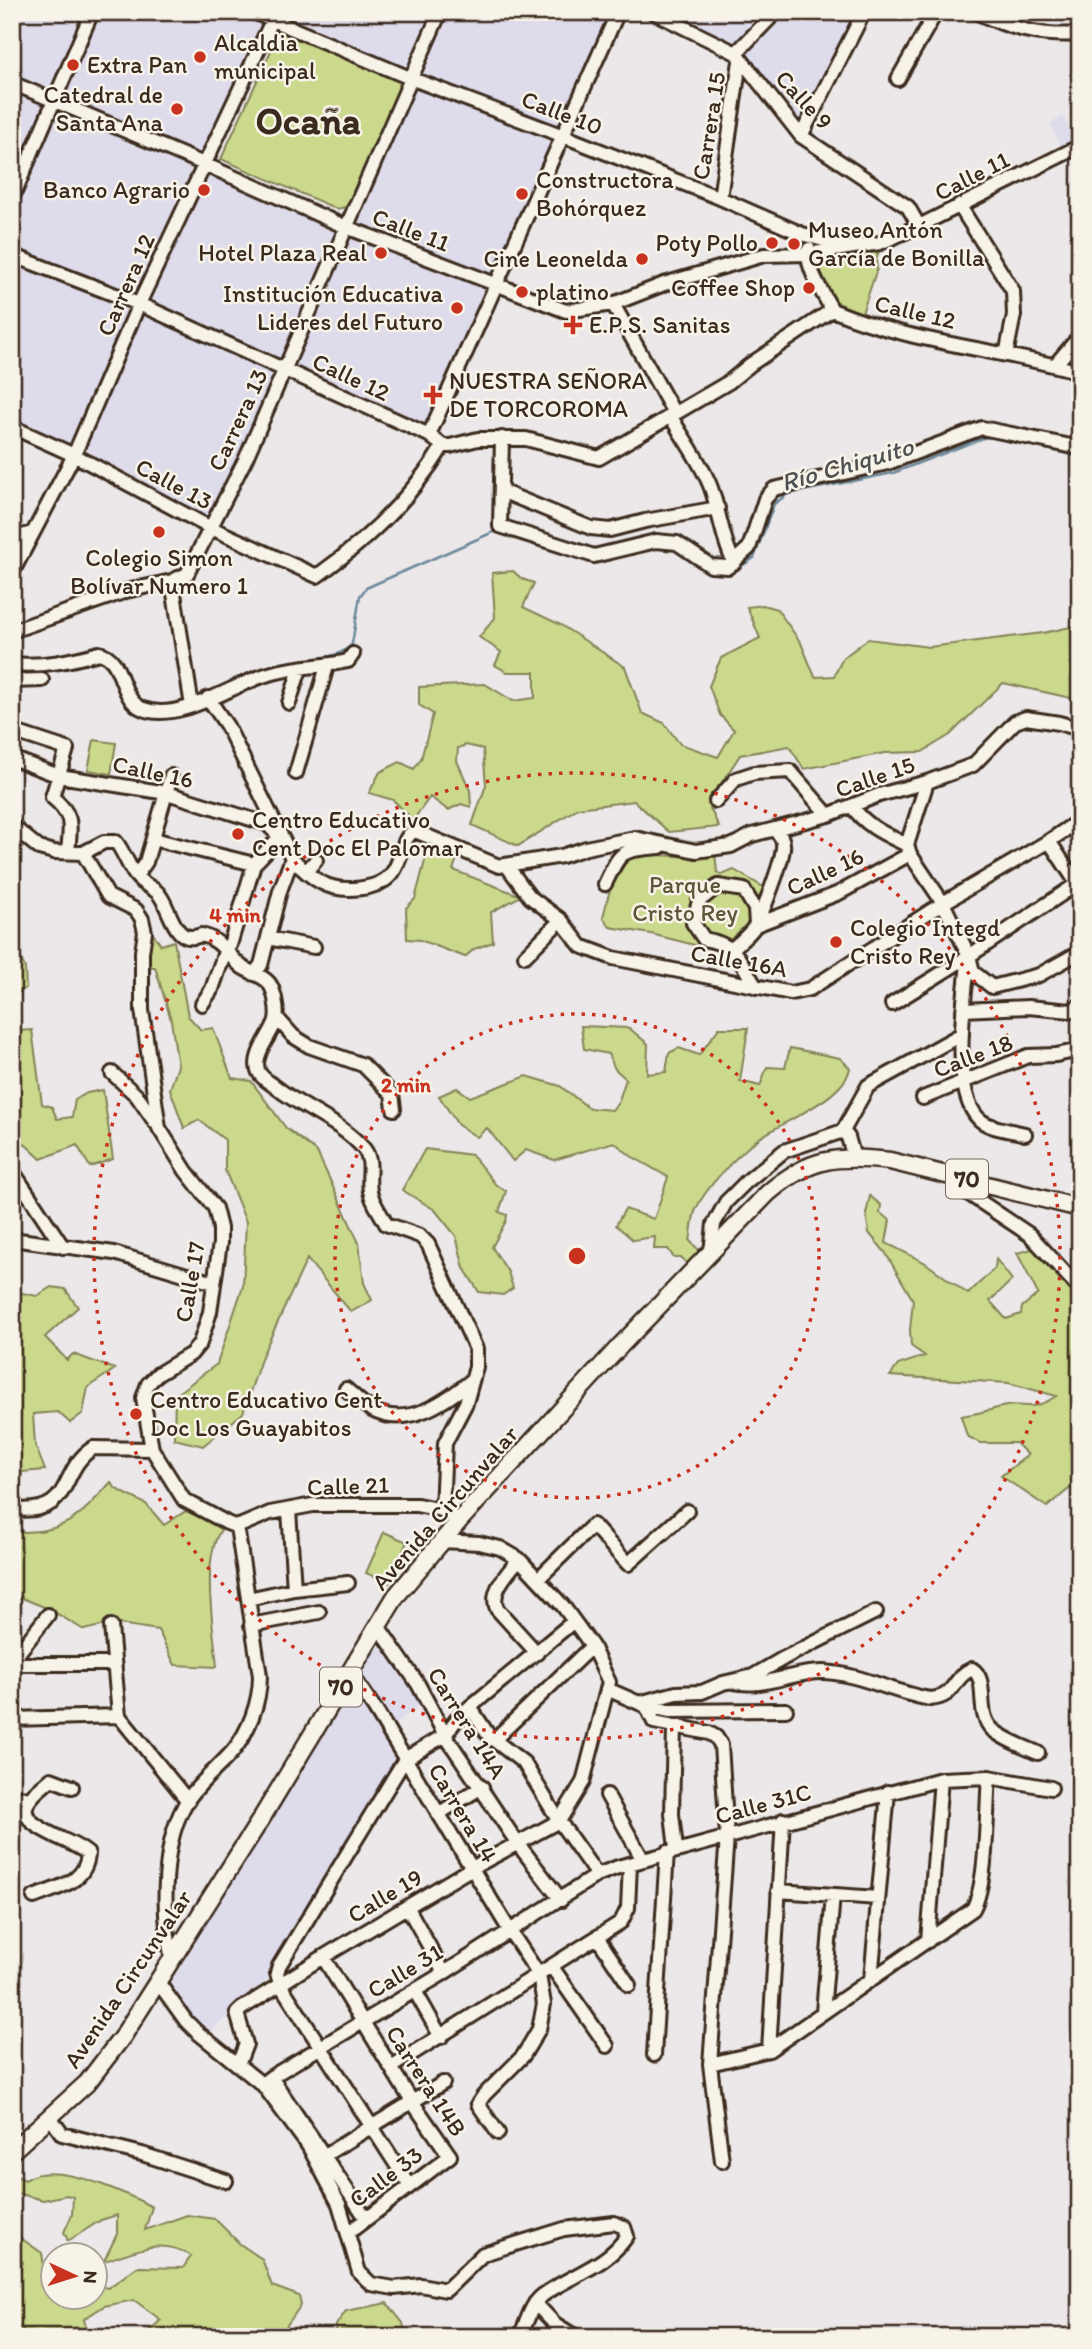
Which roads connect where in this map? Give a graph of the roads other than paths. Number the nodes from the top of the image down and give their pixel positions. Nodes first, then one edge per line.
1 (92, 12) edge
2 (253, 12) edge
3 (440, 12) edge
4 (618, 12) edge
5 (653, 12) edge
6 (776, 12) edge
7 (864, 12) edge
8 (936, 12) edge
9 (976, 12) edge
10 (274, 17) edge
11 (1080, 34) edge
12 (738, 57) junction
13 (410, 78) junction
14 (898, 79) dead end
15 (12, 83) edge
16 (54, 101) junction
17 (561, 135) junction
18 (802, 136) junction
19 (1080, 146) edge
20 (204, 164) junction
21 (720, 198) junction
22 (12, 199) edge
23 (959, 205) junction
24 (919, 226) junction
25 (346, 227) junction
26 (814, 238) junction
27 (858, 248) junction
28 (807, 254) junction
29 (12, 255) edge
30 (496, 286) junction
31 (139, 304) junction
32 (613, 304) junction
33 (832, 310) junction
34 (1080, 336) edge
35 (1006, 355) junction
36 (1055, 365) junction
37 (285, 369) junction
38 (1080, 372) edge
39 (672, 414) junction
40 (12, 427) edge
41 (429, 435) junction
42 (502, 438) junction
43 (443, 446) junction
44 (1080, 448) edge
45 (74, 455) junction
46 (501, 491) junction
47 (718, 508) junction
48 (209, 527) junction
49 (32, 533) junction
50 (12, 539) edge
51 (734, 563) junction
52 (12, 573) edge
53 (172, 581) junction
54 (12, 631) edge
55 (353, 654) dead end
56 (12, 664) edge
57 (327, 666) junction
58 (300, 669) junction
59 (42, 680) dead end
60 (12, 681) edge
61 (208, 698) junction
62 (289, 703) dead end
63 (192, 706) junction
64 (1080, 729) edge
65 (12, 731) edge
66 (12, 758) edge
67 (296, 773) dead end
68 (59, 776) junction
69 (171, 776) dead end
70 (927, 782) junction
71 (167, 793) junction
72 (716, 800) dead end
73 (852, 806) junction
74 (828, 815) junction
75 (1080, 820) edge
76 (12, 826) edge
77 (774, 830) junction
78 (280, 837) junction
79 (153, 839) junction
80 (1049, 841) junction
81 (667, 847) junction
82 (909, 850) junction
83 (68, 852) junction
84 (83, 853) junction
85 (292, 858) junction
86 (316, 860) dead end
87 (254, 864) junction
88 (506, 866) junction
89 (306, 872) junction
90 (136, 876) junction
91 (605, 884) dead end
92 (1079, 885) edge
93 (943, 903) junction
94 (561, 920) junction
95 (756, 925) junction
96 (268, 938) junction
97 (314, 947) dead end
98 (226, 949) junction
99 (732, 949) junction
100 (1080, 952) edge
101 (525, 956) dead end
102 (969, 957) junction
103 (254, 974) junction
104 (756, 987) junction
105 (202, 1004) dead end
106 (892, 1004) dead end
107 (1080, 1005) edge
108 (962, 1010) junction
109 (277, 1018) junction
110 (962, 1034) junction
111 (1080, 1050) edge
112 (112, 1073) dead end
113 (962, 1082) junction
114 (923, 1098) dead end
115 (394, 1109) dead end
116 (159, 1128) junction
117 (843, 1131) junction
118 (1025, 1134) dead end
119 (854, 1158) junction
120 (12, 1170) edge
121 (956, 1176) junction
122 (1080, 1208) edge
123 (12, 1239) edge
124 (63, 1247) junction
125 (711, 1254) junction
126 (215, 1283) junction
127 (1080, 1289) edge
128 (472, 1381) junction
129 (346, 1389) dead end
130 (152, 1449) junction
131 (12, 1509) edge
132 (289, 1510) junction
133 (442, 1510) junction
134 (687, 1511) dead end
135 (459, 1521) junction
136 (237, 1527) junction
137 (442, 1541) junction
138 (519, 1559) junction
139 (538, 1579) junction
140 (348, 1583) dead end
141 (294, 1589) junction
142 (248, 1599) junction
143 (319, 1612) dead end
144 (876, 1612) dead end
145 (48, 1615) dead end
146 (574, 1621) junction
147 (251, 1625) junction
148 (111, 1626) dead end
149 (378, 1626) junction
150 (592, 1646) junction
151 (537, 1653) junction
152 (12, 1663) edge
153 (114, 1664) junction
154 (350, 1672) junction
155 (733, 1682) junction
156 (608, 1686) junction
157 (643, 1705) junction
158 (470, 1707) junction
159 (786, 1710) dead end
160 (119, 1716) junction
161 (12, 1719) edge
162 (674, 1728) junction
163 (445, 1735) junction
164 (494, 1740) junction
165 (1038, 1753) dead end
166 (405, 1759) junction
167 (989, 1777) junction
168 (941, 1779) junction
169 (72, 1787) dead end
170 (482, 1787) junction
171 (1051, 1788) dead end
172 (888, 1792) junction
173 (12, 1795) edge
174 (607, 1795) dead end
175 (29, 1799) junction
176 (188, 1801) junction
177 (438, 1814) junction
178 (783, 1820) junction
179 (559, 1821) junction
180 (727, 1836) junction
181 (518, 1844) junction
182 (672, 1851) junction
183 (636, 1862) junction
184 (472, 1868) junction
185 (597, 1875) junction
186 (779, 1891) junction
187 (833, 1895) junction
188 (34, 1897) dead end
189 (878, 1898) junction
190 (561, 1900) junction
191 (408, 1908) junction
192 (510, 1931) junction
193 (597, 1937) junction
194 (928, 1941) junction
195 (323, 1957) junction
196 (172, 1960) junction
197 (552, 1967) junction
198 (443, 1973) junction
199 (539, 1975) junction
200 (871, 1979) junction
201 (158, 1982) junction
202 (280, 1984) junction
203 (629, 1985) dead end
204 (415, 1991) junction
205 (823, 2012) junction
206 (362, 2021) junction
207 (441, 2037) junction
208 (607, 2046) dead end
209 (318, 2047) junction
210 (769, 2050) junction
211 (654, 2055) dead end
212 (710, 2064) junction
213 (238, 2065) junction
214 (391, 2067) junction
215 (267, 2081) junction
216 (443, 2083) dead end
217 (411, 2100) junction
218 (50, 2117) junction
219 (370, 2127) junction
220 (498, 2133) dead end
221 (12, 2151) edge
222 (324, 2155) junction
223 (450, 2157) joint
224 (722, 2161) dead end
225 (226, 2180) dead end
226 (410, 2186) junction
227 (366, 2218) junction
228 (348, 2233) junction
229 (535, 2303) junction
230 (519, 2337) edge
231 (576, 2337) edge

1 - 16 street
2 - 10 street, Calle 10
3 - 13 street, Carrera 13
4 - 17 street
5 - 12 street, Calle 9
6 - 12 street, Carrera 15
7 - 18 street
8 - 14 street
9 - 11 street
10 - 13 street, Calle 10
10 - 20 street, Carrera 12
12 - 18 street, Calle 9
12 - 21 street, Carrera 15
13 - 17 street, Calle 10
13 - 25 street, Carrera 13
15 - 16 street, Calle 11
16 - 20 street, Calle 11
16 - 22 street
17 - 21 street, Calle 10
17 - 30 street
18 - 24 street, Calle 9
19 - 23 street, Calle 11
20 - 25 street, Calle 11
20 - 31 street, Carrera 12
21 - 26 street, Calle 10
23 - 24 street, Calle 11
23 - 35 street
24 - 27 street, Calle 11
25 - 30 street, Calle 11
25 - 37 street, Carrera 13
26 - 27 street, Calle 10
26 - 28 street
27 - 28 street, Calle 11
28 - 32 street, Calle 11
28 - 33 street
29 - 31 street, Calle 12
30 - 32 street, Calle 11
30 - 41 street
31 - 37 street, Calle 12
31 - 45 street, Carrera 12
32 - 39 street
33 - 35 street, Calle 12
33 - 39 street
34 - 36 street
35 - 36 street, Calle 12
36 - 38 street, Calle 12
37 - 41 street, Calle 12
37 - 48 street, Carrera 13
39 - 42 street
39 - 47 street
40 - 45 street, Calle 13
41 - 43 street, Calle 12
42 - 43 street
42 - 46 street
43 - 48 street, Calle 13
44 - 51 street
45 - 48 street, Calle 13
45 - 49 street, Carrera 12
46 - 47 street
46 - 51 street
47 - 51 street
48 - 53 street, Carrera 13
49 - 50 street
49 - 52 street, Carrera 12
53 - 54 street
53 - 63 street
55 - 57 street
56 - 63 street
57 - 58 street
57 - 67 street
58 - 61 street
58 - 62 street
59 - 60 street
61 - 63 street
61 - 78 street
64 - 70 street, Calle 15
65 - 68 street
66 - 68 street, Calle 16
68 - 71 street, Calle 16
68 - 83 street
69 - 71 street
70 - 73 street, Calle 15
70 - 82 street
71 - 78 street, Calle 16
71 - 79 street
72 - 74 street
73 - 74 street, Calle 15
73 - 82 street
74 - 77 street, Calle 15
75 - 80 street, Calle 16A
76 - 83 street
77 - 81 street, Calle 15
77 - 95 street
78 - 85 street
78 - 87 street
79 - 87 street
79 - 90 street
80 - 92 street
80 - 93 street, Calle 16A
81 - 88 street
81 - 91 street
82 - 93 street
82 - 95 street, Calle 16
83 - 84 street
84 - 90 street
84 - 116 street, Calle 17
85 - 89 street
85 - 96 street
86 - 89 street
87 - 98 street
88 - 89 street
88 - 94 street, Calle 16A
90 - 98 street
92 - 102 street
93 - 102 street
93 - 104 street, Calle 16A
94 - 101 street
94 - 104 street, Calle 16A
95 - 99 street
95 - 99 street
96 - 97 street
96 - 103 street
98 - 103 street
98 - 105 street
99 - 104 street
100 - 102 street
102 - 106 street
102 - 108 street
103 - 109 street
107 - 108 street
108 - 110 street
109 - 115 street
109 - 128 street
110 - 113 street
110 - 117 street
111 - 113 street, Calle 18
112 - 116 street
113 - 114 street, Calle 18
113 - 118 street
116 - 126 street, Calle 17
117 - 119 street
117 - 125 street
119 - 121 main road, Avenida Circunvalar / 70
119 - 125 main road, Avenida Circunvalar / 70
120 - 124 street
121 - 122 main road, Avenida Circunvalar / 70
121 - 127 street
123 - 124 street
124 - 126 street
125 - 135 main road, Avenida Circunvalar / 70
126 - 130 street, Calle 17
128 - 129 street
128 - 133 street
130 - 131 street
130 - 136 street, Calle 17
132 - 133 street, Calle 21
132 - 136 street, Calle 21
132 - 141 street
133 - 135 street, Calle 21
134 - 139 street
135 - 137 main road, Avenida Circunvalar / 70
136 - 142 street
137 - 138 street
137 - 149 main road, Avenida Circunvalar / 70
138 - 139 street
138 - 151 street
139 - 146 street
140 - 141 street
141 - 142 street
142 - 147 street
143 - 147 street
144 - 155 street
145 - 152 street
146 - 150 street
146 - 151 street
147 - 176 street
148 - 153 street
149 - 154 main road, Avenida Circunvalar / 70
149 - 163 street, Carrera 14A
150 - 156 street
150 - 164 street
151 - 158 street
152 - 153 street
153 - 160 street
154 - 166 street, Carrera 14
154 - 196 main road, Avenida Circunvalar / 70
155 - 157 street
155 - 165 street
156 - 157 street
156 - 179 street
157 - 159 street
157 - 162 street
158 - 163 street
158 - 164 street
160 - 161 street
160 - 176 street
162 - 180 street
162 - 182 street
163 - 166 street
163 - 170 street, Carrera 14A
164 - 179 street
166 - 177 street, Carrera 14
166 - 202 street
167 - 168 street, Calle 31C
167 - 171 street, Calle 31C
167 - 194 street
168 - 172 street, Calle 31C
168 - 194 street
169 - 175 street
170 - 177 street
170 - 181 street, Carrera 14A
172 - 178 street, Calle 31C
172 - 189 street
173 - 175 street
174 - 183 street
175 - 188 street
176 - 196 street
177 - 184 street, Carrera 14
178 - 180 street, Calle 31C
178 - 186 street
179 - 181 street, Calle 19
179 - 185 street
180 - 182 street, Calle 31C
180 - 212 street
181 - 184 street, Calle 19
181 - 190 street, Carrera 14A
182 - 183 street, Calle 31C
182 - 211 street
183 - 185 street, Calle 31C
183 - 193 street
184 - 191 street, Calle 19
184 - 192 street, Carrera 14
185 - 190 street, Calle 31C
186 - 187 street
186 - 210 street
187 - 189 street
187 - 205 street
189 - 200 street
190 - 192 street, Calle 31
191 - 195 street, Calle 19
191 - 198 street
192 - 198 street, Calle 31
192 - 199 street, Carrera 14
193 - 197 street
193 - 203 street
194 - 200 street
195 - 202 street, Calle 19
195 - 206 street, Carrera 14B
196 - 201 main road, Avenida Circunvalar / 70
197 - 199 street
197 - 208 street
198 - 204 street, Calle 31
199 - 207 street
199 - 220 street
200 - 205 street
201 - 213 street
201 - 218 main road, Avenida Circunvalar / 70
202 - 209 street
202 - 213 street, Calle 19
204 - 206 street, Calle 31
204 - 207 street
205 - 210 street
206 - 209 street, Calle 31
206 - 214 street, Carrera 14B
207 - 214 street
209 - 215 street, Calle 31
209 - 219 street
210 - 212 street
212 - 224 street
213 - 215 street
214 - 217 street, Carrera 14B
215 - 222 street
215 - 228 street
216 - 217 street
217 - 219 street
217 - 223 street, Carrera 14B
218 - 221 main road, Avenida Circunvalar / 70
218 - 225 street
219 - 222 street
219 - 226 street
222 - 227 street
223 - 226 street, Calle 33
226 - 227 street, Calle 33
227 - 228 street, Calle 33
228 - 229 street
229 - 230 street
229 - 231 street

